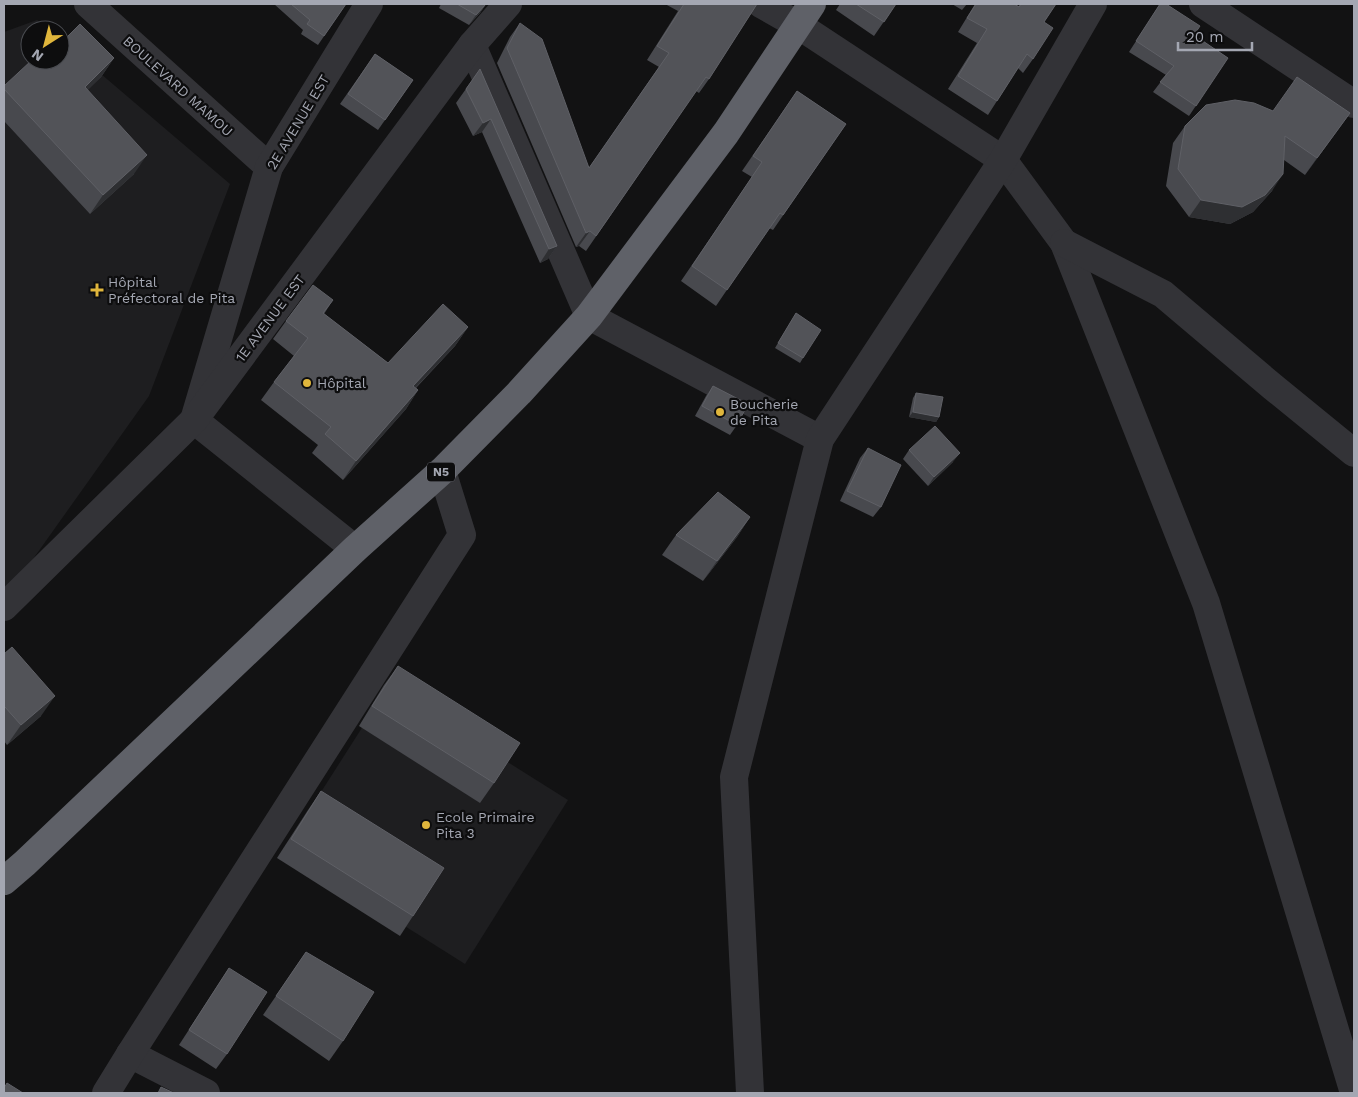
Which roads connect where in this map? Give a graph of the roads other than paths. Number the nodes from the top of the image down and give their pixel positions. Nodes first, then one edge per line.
1 (88, 4) edge
2 (369, 4) edge
3 (508, 4) edge
4 (761, 4) edge
5 (1093, 4) edge
6 (1207, 5) edge
7 (805, 14) edge
8 (472, 45) junction
9 (1354, 104) edge
10 (1003, 160) junction
11 (269, 168) junction
12 (1064, 243) junction
13 (589, 316) junction
14 (194, 420) junction
15 (820, 439) junction
16 (1354, 453) edge
17 (442, 471) junction
18 (355, 549) junction
19 (4, 608) edge
20 (4, 881) edge
21 (130, 1054) junction
22 (106, 1093) edge
23 (206, 1093) edge
24 (750, 1093) edge
25 (1354, 1093) edge

1 - 11 street, BOULEVARD MAMOU
2 - 11 street, 2E AVENUE EST
3 - 8 street, 1E AVENUE EST
4 - 7 street
5 - 10 street
6 - 9 street
7 - 10 street
7 - 13 highway, N5
8 - 13 street
8 - 14 street, 1E AVENUE EST
10 - 12 street
10 - 15 street
11 - 14 street, 2E AVENUE EST
12 - 16 street
12 - 25 street
13 - 15 street
13 - 17 highway, N5
14 - 18 street
14 - 19 street, 1E AVENUE EST
15 - 24 street
17 - 18 highway, N5
17 - 21 street
18 - 20 highway, N5
21 - 22 street
21 - 23 street

